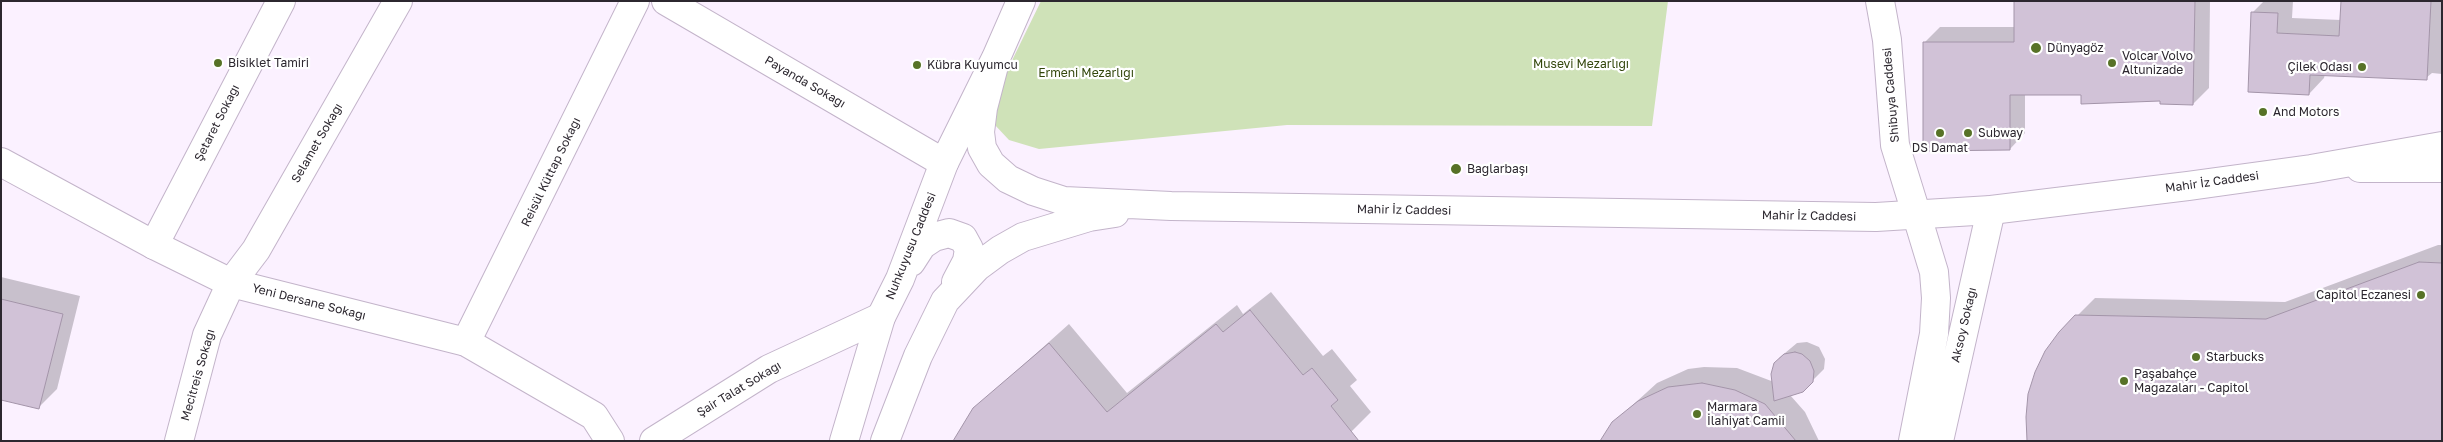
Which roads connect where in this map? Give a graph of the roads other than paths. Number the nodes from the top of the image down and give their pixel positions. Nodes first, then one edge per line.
1 (281, 1) edge
2 (398, 1) edge
3 (635, 1) edge
4 (666, 1) edge
5 (1021, 1) edge
6 (1880, 1) edge
7 (996, 58) junction
8 (2442, 146) edge
9 (1, 162) edge
10 (944, 163) junction
11 (2442, 168) edge
12 (2311, 169) junction
13 (1172, 206) junction
14 (1991, 210) junction
15 (1916, 216) junction
16 (154, 245) junction
17 (900, 279) junction
18 (231, 282) junction
19 (945, 301) junction
20 (881, 317) junction
21 (466, 342) junction
22 (179, 441) edge
23 (610, 441) edge
24 (654, 441) edge
25 (844, 441) edge
26 (885, 441) edge
27 (1913, 441) edge
28 (1939, 441) edge

1 - 16 street, Şetaret Sokağı
2 - 18 street, Selamet Sokağı
3 - 21 street, Reisül Küttap Sokağı
4 - 10 street, Payanda Sokağı
5 - 7 street
6 - 15 street, Shibuya Caddesi
7 - 10 street, Nuhkuyusu Caddesi
7 - 13 street
8 - 12 street, Mahir İz Caddesi
9 - 16 street, Yeni Dersane Sokağı
10 - 17 street, Nuhkuyusu Caddesi
11 - 12 street
12 - 14 street, Mahir İz Caddesi
13 - 15 street, Mahir İz Caddesi
13 - 19 street
14 - 15 street, Mahir İz Caddesi
14 - 28 street, Aksoy Sokağı
15 - 27 street
16 - 18 street, Yeni Dersane Sokağı
17 - 19 street
17 - 20 street, Nuhkuyusu Caddesi
18 - 21 street, Yeni Dersane Sokağı
18 - 22 street, Mecitreis Sokağı
19 - 26 street
20 - 24 street, Şair Talat Sokağı
20 - 25 street, Nuhkuyusu Caddesi
21 - 23 street, Yeni Dersane Sokağı

